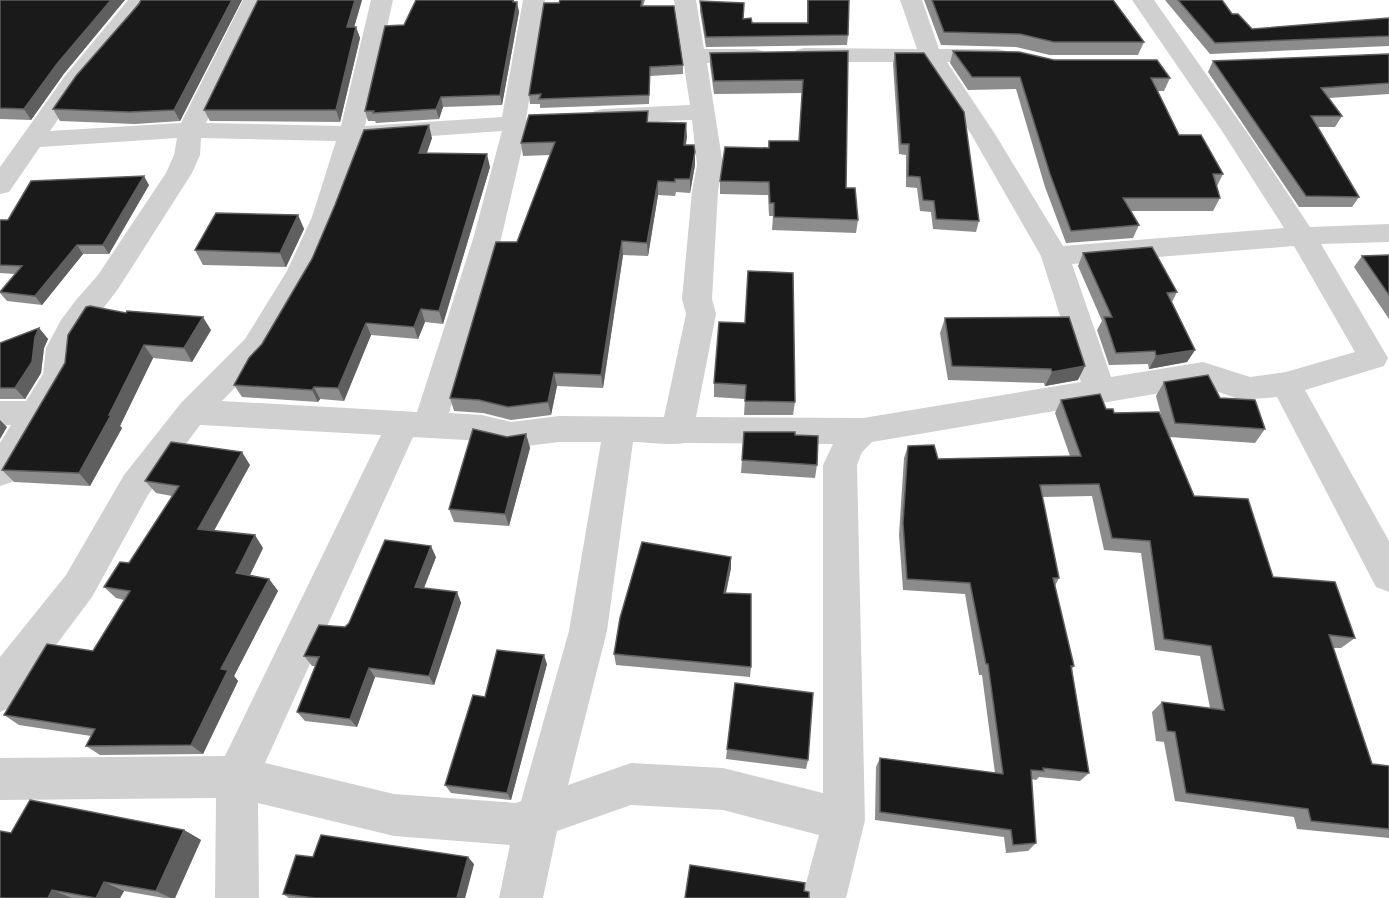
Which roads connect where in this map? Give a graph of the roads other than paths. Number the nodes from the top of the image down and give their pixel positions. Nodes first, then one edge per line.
1 (139, 0) edge
2 (254, 0) edge
3 (382, 0) edge
4 (534, 0) edge
5 (685, 0) edge
6 (911, 0) edge
7 (1143, 0) edge
8 (930, 54) junction
9 (694, 56) junction
10 (1016, 56) edge
11 (704, 112) junction
12 (585, 117) edge
13 (522, 120) junction
14 (190, 130) junction
15 (351, 134) junction
16 (31, 140) junction
17 (0, 186) edge
18 (1389, 233) edge
19 (1301, 236) junction
20 (1056, 256) junction
21 (1381, 358) edge
22 (1286, 384) junction
23 (1100, 391) junction
24 (192, 412) junction
25 (0, 413) edge
26 (33, 413) junction
27 (415, 425) junction
28 (619, 429) junction
29 (863, 431) junction
30 (677, 432) junction
31 (0, 472) edge
32 (1389, 576) edge
33 (0, 693) edge
34 (237, 777) junction
35 (0, 779) edge
36 (538, 817) junction
37 (844, 820) junction
38 (237, 898) edge
39 (521, 898) edge
40 (824, 898) edge

1 - 16 street
2 - 14 street
3 - 15 street
4 - 13 street
5 - 9 street
6 - 8 street
7 - 19 street
8 - 9 street
8 - 10 street
8 - 20 street
9 - 11 street
11 - 12 street
11 - 30 street
13 - 15 street
13 - 27 street
14 - 15 street
14 - 16 street
14 - 26 street
15 - 24 street
16 - 17 street
18 - 19 street
19 - 20 street
19 - 21 street
20 - 23 street
21 - 22 street
22 - 23 street
22 - 32 street
23 - 29 street
24 - 27 street
24 - 33 street
25 - 26 street
26 - 31 street
27 - 28 street
27 - 34 street
28 - 30 street
28 - 36 street
29 - 30 street
29 - 37 street
34 - 35 street
34 - 36 street
34 - 38 street
36 - 37 street
36 - 39 street
37 - 40 street

